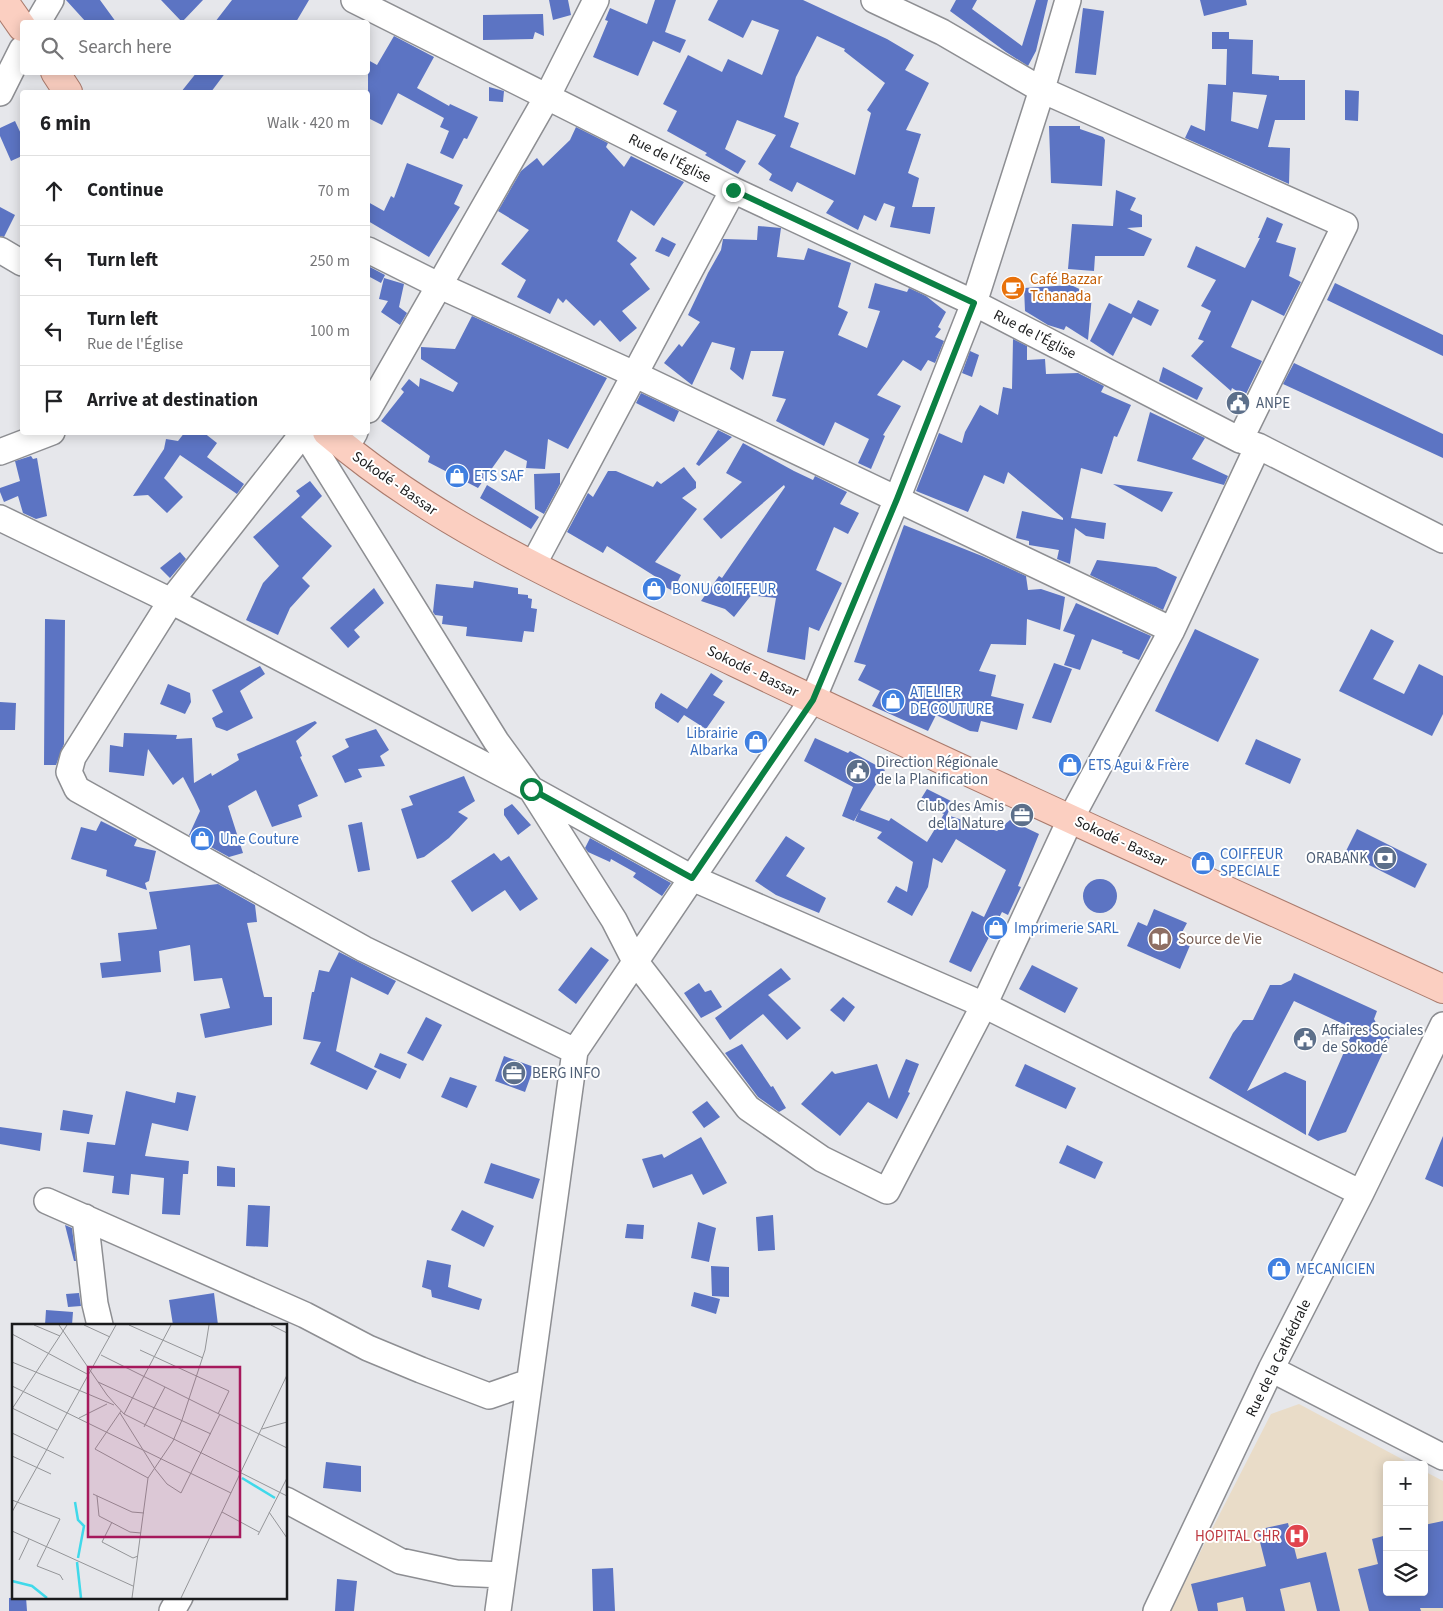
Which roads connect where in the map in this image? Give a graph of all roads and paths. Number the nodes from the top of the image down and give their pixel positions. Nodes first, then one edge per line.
1 (3, 0) edge
2 (51, 0) edge
3 (354, 0) edge
4 (596, 0) edge
5 (874, 0) edge
6 (1068, 0) edge
7 (39, 20) edge
8 (20, 24) edge
9 (11, 61) edge
10 (57, 75) edge
11 (67, 90) edge
12 (1042, 90) junction
13 (0, 93) edge
14 (547, 97) junction
15 (733, 190) junction
16 (0, 250) edge
17 (370, 251) edge
18 (20, 262) edge
19 (438, 285) junction
20 (974, 303) junction
21 (634, 374) junction
22 (370, 406) edge
23 (44, 435) edge
24 (302, 435) edge
25 (306, 435) edge
26 (343, 438) edge
27 (1249, 443) junction
28 (0, 452) edge
29 (897, 499) junction
30 (0, 518) edge
31 (1443, 540) edge
32 (533, 565) junction
33 (171, 601) junction
34 (1172, 630) junction
35 (813, 700) junction
36 (531, 789) junction
37 (1071, 818) junction
38 (692, 878) junction
39 (635, 961) junction
40 (1443, 989) edge
41 (984, 1005) junction
42 (1443, 1025) edge
43 (575, 1051) junction
44 (1361, 1193) junction
45 (47, 1201) dead end
46 (85, 1218) junction
47 (100, 1324) edge
48 (1272, 1369) junction
49 (529, 1382) junction
50 (1443, 1457) edge
51 (288, 1501) edge
52 (503, 1575) junction
53 (179, 1598) edge
54 (172, 1611) edge
55 (498, 1611) edge
56 (1156, 1611) edge

1 - 8 main road
2 - 7 street
3 - 14 street, Rue de l'Église
4 - 14 street
5 - 12 street
6 - 12 street
9 - 13 street
10 - 11 main road
12 - 20 street
12 - 27 street
14 - 15 street, Rue de l'Église
14 - 19 street
15 - 20 street, Rue de l'Église
15 - 21 street
16 - 18 street
17 - 19 street
19 - 21 street
19 - 22 street
20 - 27 street, Rue de l'Église
20 - 29 street
21 - 29 street
21 - 32 street
23 - 28 street
24 - 33 street
25 - 36 street
26 - 32 main road, Sokodé - Bassar
27 - 31 street, Rue de l'Église
27 - 34 street
29 - 34 street
29 - 35 street
30 - 33 street
32 - 35 main road, Sokodé - Bassar
33 - 36 street
33 - 43 street
34 - 37 street
35 - 37 main road, Sokodé - Bassar
35 - 38 street
36 - 38 street
36 - 39 street
37 - 40 main road, Sokodé - Bassar
37 - 41 street
38 - 39 street
38 - 41 street
39 - 41 street
39 - 43 street
41 - 44 street
42 - 44 street, Rue de la Cathédrale
43 - 49 street
44 - 48 street, Rue de la Cathédrale
45 - 46 street
46 - 47 street
46 - 49 street
48 - 50 street
48 - 56 street, Rue de la Cathédrale
49 - 52 street
51 - 52 street
52 - 55 street
53 - 54 street

